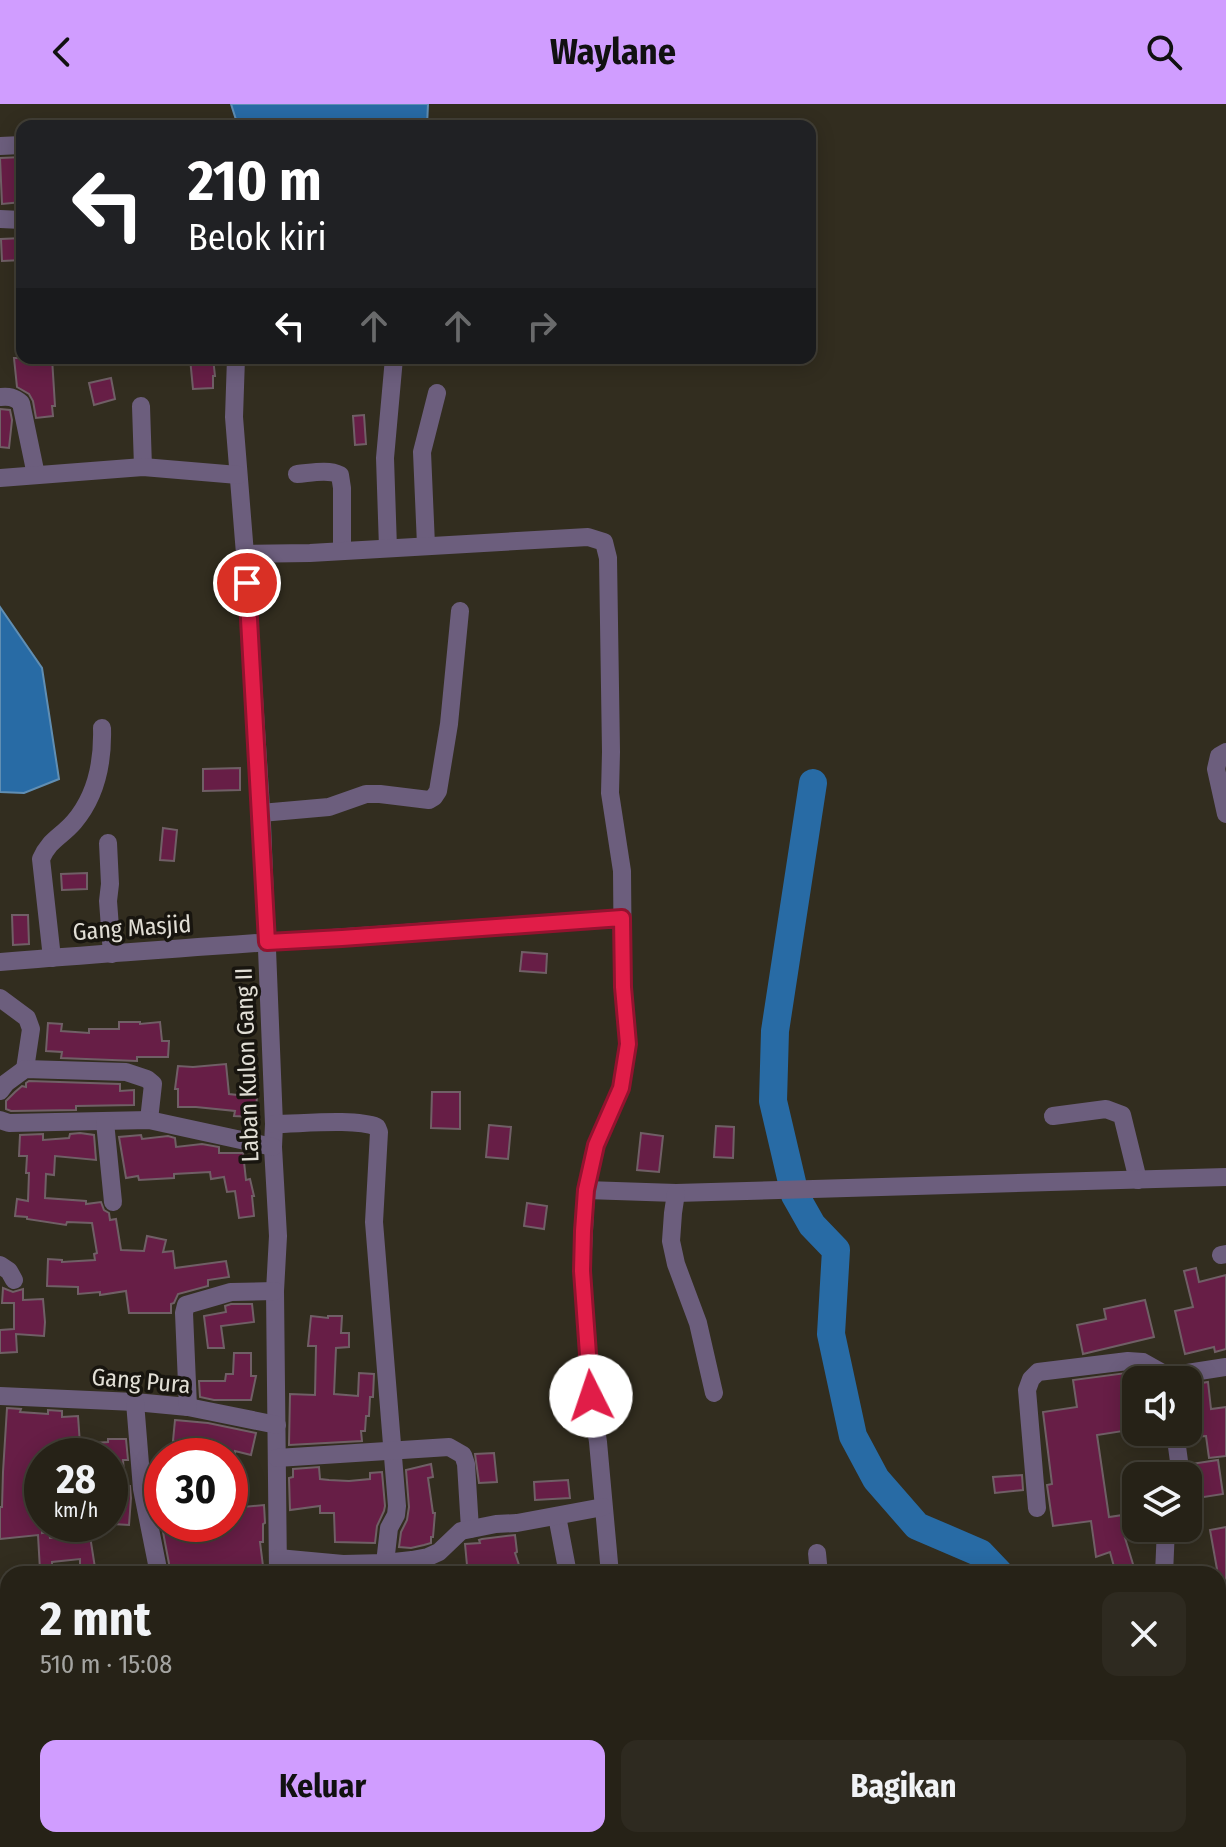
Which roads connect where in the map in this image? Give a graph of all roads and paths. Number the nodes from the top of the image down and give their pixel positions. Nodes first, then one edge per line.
1 (236, 364) edge
2 (393, 364) edge
3 (437, 393) dead end
4 (0, 397) edge
5 (141, 406) dead end
6 (143, 467) junction
7 (297, 474) dead end
8 (36, 475) junction
9 (238, 475) junction
10 (0, 478) edge
11 (426, 545) junction
12 (388, 548) junction
13 (342, 551) junction
14 (245, 554) junction
15 (460, 611) dead end
16 (102, 728) dead end
17 (1226, 752) edge
18 (261, 813) junction
19 (1226, 814) edge
20 (108, 843) dead end
21 (622, 918) junction
22 (267, 942) junction
23 (112, 954) junction
24 (52, 958) junction
25 (0, 962) edge
26 (0, 998) edge
27 (25, 1069) junction
28 (0, 1091) edge
29 (1053, 1116) dead end
30 (0, 1120) edge
31 (149, 1120) junction
32 (105, 1122) junction
33 (274, 1124) junction
34 (273, 1147) junction
35 (1226, 1177) edge
36 (1138, 1180) junction
37 (586, 1190) junction
38 (676, 1193) junction
39 (113, 1202) dead end
40 (0, 1265) edge
41 (14, 1280) dead end
42 (275, 1291) junction
43 (1149, 1366) edge
44 (1226, 1367) edge
45 (1202, 1372) edge
46 (714, 1393) dead end
47 (0, 1396) edge
48 (135, 1402) junction
49 (188, 1407) junction
50 (277, 1425) junction
51 (394, 1452) junction
52 (277, 1458) junction
53 (603, 1507) junction
54 (1037, 1508) dead end
55 (557, 1516) junction
56 (470, 1529) junction
57 (1165, 1542) edge
58 (817, 1553) dead end
59 (385, 1563) junction
60 (157, 1566) edge
61 (278, 1566) edge
62 (566, 1566) edge
63 (609, 1566) edge
64 (818, 1566) edge
65 (1164, 1566) edge

1 - 9 street, Laban Kulon Gang II
2 - 12 street
3 - 11 street
4 - 8 street
5 - 6 street
6 - 8 street
6 - 9 street
7 - 13 street
8 - 10 street
9 - 14 street, Laban Kulon Gang II
11 - 12 street
11 - 21 street
12 - 13 street
13 - 14 street
14 - 18 street, Laban Kulon Gang II
15 - 18 street
16 - 24 street
17 - 19 street
18 - 22 street, Laban Kulon Gang II
20 - 23 street
21 - 22 street, Gang Masjid
21 - 37 street
22 - 23 street, Gang Masjid
22 - 33 street, Laban Kulon Gang II
23 - 24 street, Gang Masjid
24 - 25 street, Gang Masjid
26 - 27 street
27 - 28 street
27 - 31 street
29 - 36 street
30 - 32 street
31 - 32 street
31 - 34 street
32 - 39 street
33 - 34 street, Laban Kulon Gang II
33 - 51 street
34 - 42 street, Laban Kulon Gang II
35 - 36 street
36 - 38 street
37 - 38 street
37 - 53 street
38 - 46 street
40 - 41 street
42 - 49 street
42 - 50 street, Laban Kulon Gang II
43 - 54 street
44 - 45 street
47 - 48 street, Gang Pura
48 - 49 street, Gang Pura
48 - 60 street
49 - 50 street, Gang Pura
50 - 52 street, Laban Kulon Gang II
51 - 52 street
51 - 56 street
51 - 59 street
52 - 61 street, Laban Kulon Gang II
53 - 55 street
53 - 63 street
55 - 56 street
55 - 62 street
56 - 59 street
57 - 65 street
58 - 64 street
59 - 61 street

